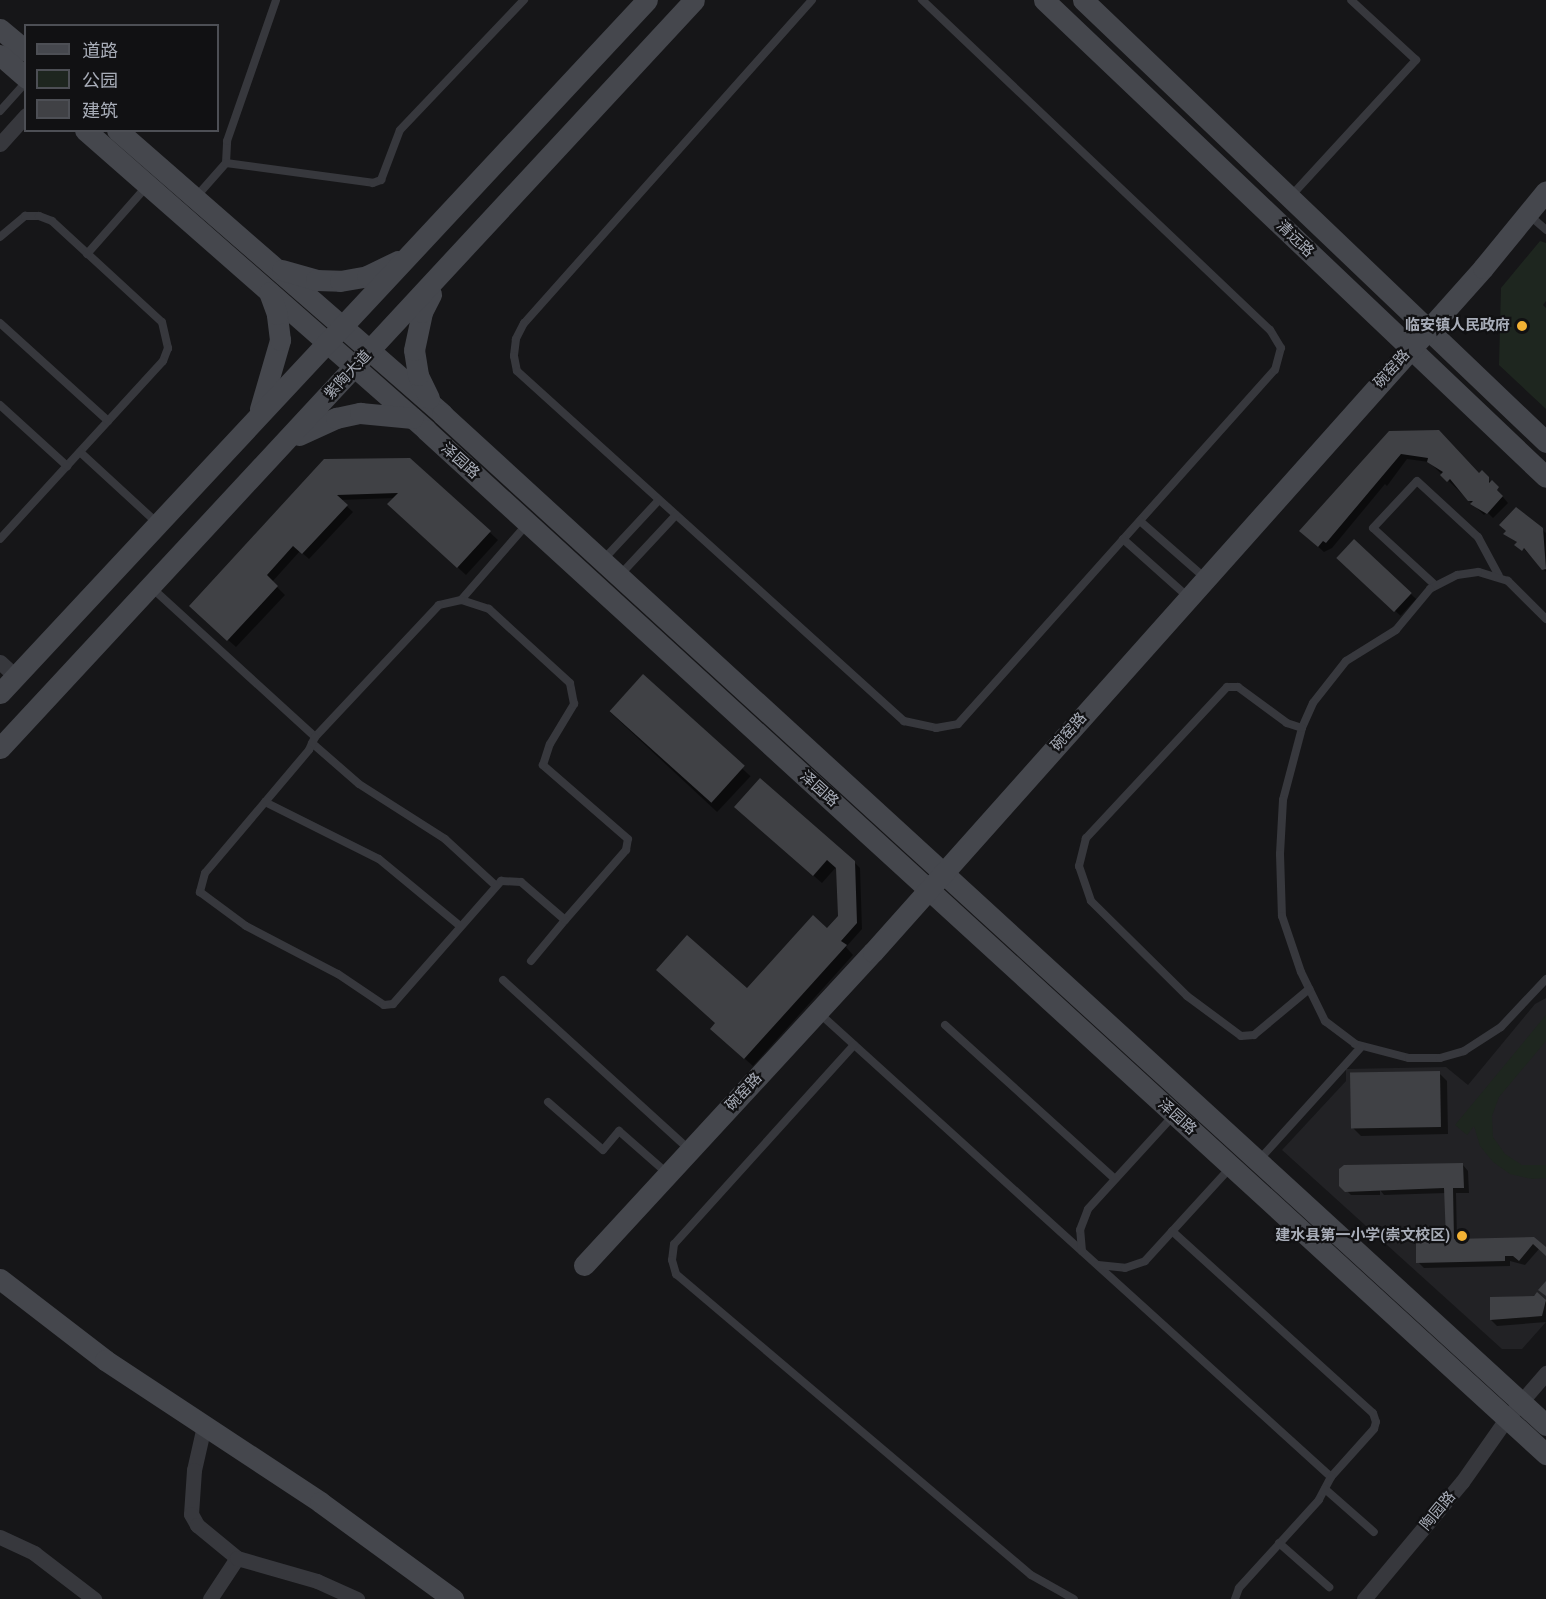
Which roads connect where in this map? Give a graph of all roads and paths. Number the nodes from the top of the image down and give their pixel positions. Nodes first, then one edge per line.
1 (276, 0) edge
2 (524, 0) edge
3 (646, 0) edge
4 (694, 0) edge
5 (812, 0) edge
6 (922, 0) edge
7 (1044, 0) edge
8 (1083, 0) edge
9 (1351, 0) edge
10 (0, 29) edge
11 (24, 49) edge
12 (0, 55) edge
13 (24, 78) edge
14 (24, 82) edge
15 (0, 111) edge
16 (24, 117) edge
17 (88, 132) edge
18 (119, 132) edge
19 (0, 144) edge
20 (226, 163) junction
21 (148, 185) junction
22 (1546, 191) edge
23 (1290, 197) junction
24 (195, 198) junction
25 (1528, 213) junction
26 (1546, 230) edge
27 (0, 237) edge
28 (87, 254) junction
29 (412, 254) junction
30 (273, 266) junction
31 (438, 279) junction
32 (269, 291) junction
33 (0, 323) edge
34 (343, 327) junction
35 (1428, 329) junction
36 (328, 343) junction
37 (1410, 348) junction
38 (370, 352) junction
39 (356, 368) junction
40 (0, 405) edge
41 (436, 408) junction
42 (413, 418) junction
43 (108, 422) junction
44 (252, 424) junction
45 (1546, 442) edge
46 (80, 452) junction
47 (277, 452) junction
48 (67, 466) junction
49 (1546, 477) edge
50 (659, 500) junction
51 (676, 515) junction
52 (1140, 521) junction
53 (528, 523) junction
54 (159, 524) junction
55 (0, 539) edge
56 (1123, 539) junction
57 (602, 561) junction
58 (619, 576) junction
59 (1499, 576) junction
60 (1205, 578) junction
61 (1435, 585) junction
62 (151, 587) junction
63 (1189, 597) junction
64 (461, 600) junction
65 (1546, 619) edge
66 (8, 669) edge
67 (0, 693) edge
68 (1302, 728) junction
69 (313, 740) junction
70 (0, 748) edge
71 (265, 802) junction
72 (944, 874) junction
73 (495, 885) junction
74 (929, 890) junction
75 (565, 920) junction
76 (460, 926) junction
77 (531, 961) dead end
78 (1546, 979) edge
79 (503, 980) dead end
80 (1309, 989) junction
81 (818, 1012) junction
82 (945, 1025) dead end
83 (854, 1045) junction
84 (1361, 1047) junction
85 (548, 1102) dead end
86 (1174, 1114) junction
87 (690, 1150) junction
88 (1258, 1161) junction
89 (1232, 1167) junction
90 (668, 1174) junction
91 (1115, 1179) junction
92 (1172, 1231) junction
93 (1082, 1251) junction
94 (1097, 1264) junction
95 (584, 1265) dead end
96 (0, 1279) edge
97 (1546, 1373) edge
98 (1521, 1402) junction
99 (1507, 1418) junction
100 (1546, 1425) edge
101 (204, 1426) junction
102 (1546, 1454) edge
103 (1331, 1476) junction
104 (1325, 1489) junction
105 (1374, 1532) dead end
106 (0, 1537) edge
107 (1280, 1543) junction
108 (237, 1558) junction
109 (1329, 1587) dead end
110 (94, 1599) edge
111 (210, 1599) edge
112 (357, 1599) edge
113 (453, 1599) edge
114 (1074, 1599) edge
115 (1235, 1599) edge
116 (1365, 1599) edge

1 - 20 lane
2 - 20 lane
3 - 29 street
4 - 31 street, 紫陶大道
5 - 50 lane
6 - 52 lane
7 - 37 street, 清远路
8 - 23 street, 清远路
9 - 23 lane
10 - 11 street
12 - 13 street
14 - 15 lane
16 - 19 street
17 - 21 street, 泽园路
18 - 24 street, 泽园路
20 - 24 lane
21 - 28 lane
21 - 32 street, 泽园路
22 - 25 street, 碗窑路
23 - 35 street, 清远路
24 - 30 street, 泽园路
25 - 26 lane
25 - 35 street, 碗窑路
27 - 28 lane
28 - 43 lane
29 - 30 street
29 - 34 street
30 - 34 street, 泽园路
31 - 38 street, 紫陶大道
31 - 41 street
32 - 36 street, 泽园路
32 - 44 street
33 - 43 lane
34 - 36 street
34 - 38 street, 泽园路
35 - 37 street, 碗窑路
35 - 45 street, 清远路
36 - 39 street, 泽园路
36 - 44 street
37 - 49 street, 清远路
37 - 60 street, 碗窑路
38 - 39 street, 紫陶大道
38 - 41 street, 泽园路
39 - 42 street, 泽园路
39 - 47 street, 紫陶大道
40 - 48 lane
41 - 57 street, 泽园路
42 - 47 street
42 - 53 street, 泽园路
43 - 46 lane
44 - 54 street
46 - 48 lane
46 - 54 lane
47 - 62 street, 紫陶大道
48 - 55 lane
50 - 51 lane
50 - 57 lane
51 - 56 lane
51 - 58 lane
52 - 56 lane
52 - 60 lane
53 - 64 lane
53 - 74 street, 泽园路
54 - 66 street
56 - 63 lane
57 - 58 street, 泽园路
58 - 72 street, 泽园路
59 - 61 lane
59 - 61 lane
59 - 65 lane
60 - 63 street, 碗窑路
61 - 68 lane
62 - 69 lane
62 - 70 street, 紫陶大道
63 - 72 street, 碗窑路
64 - 69 lane
64 - 75 lane
66 - 67 street
68 - 80 lane
68 - 80 lane
69 - 71 lane
69 - 73 lane
71 - 76 lane
71 - 76 lane
72 - 74 street, 碗窑路
72 - 88 street, 泽园路
73 - 75 lane
73 - 76 lane
74 - 81 street, 碗窑路
74 - 86 street, 泽园路
75 - 77 lane
78 - 84 lane
79 - 87 lane
80 - 84 lane
81 - 83 lane
81 - 87 street, 碗窑路
82 - 91 lane
83 - 93 lane
83 - 114 lane
84 - 88 lane
85 - 90 lane
86 - 89 street, 泽园路
86 - 91 lane
87 - 90 street, 碗窑路
88 - 98 street, 泽园路
89 - 92 lane
89 - 99 street, 泽园路
90 - 95 street, 碗窑路
91 - 93 lane
92 - 94 lane
92 - 103 lane
93 - 94 lane
94 - 103 lane
96 - 101 street
97 - 98 street, 陶园路
98 - 99 street, 陶园路
98 - 100 street, 泽园路
99 - 102 street, 泽园路
99 - 116 street, 陶园路
101 - 108 street
101 - 113 street
103 - 104 lane
104 - 105 lane
104 - 107 lane
106 - 110 street
107 - 109 lane
107 - 115 lane
108 - 111 street
108 - 112 street

